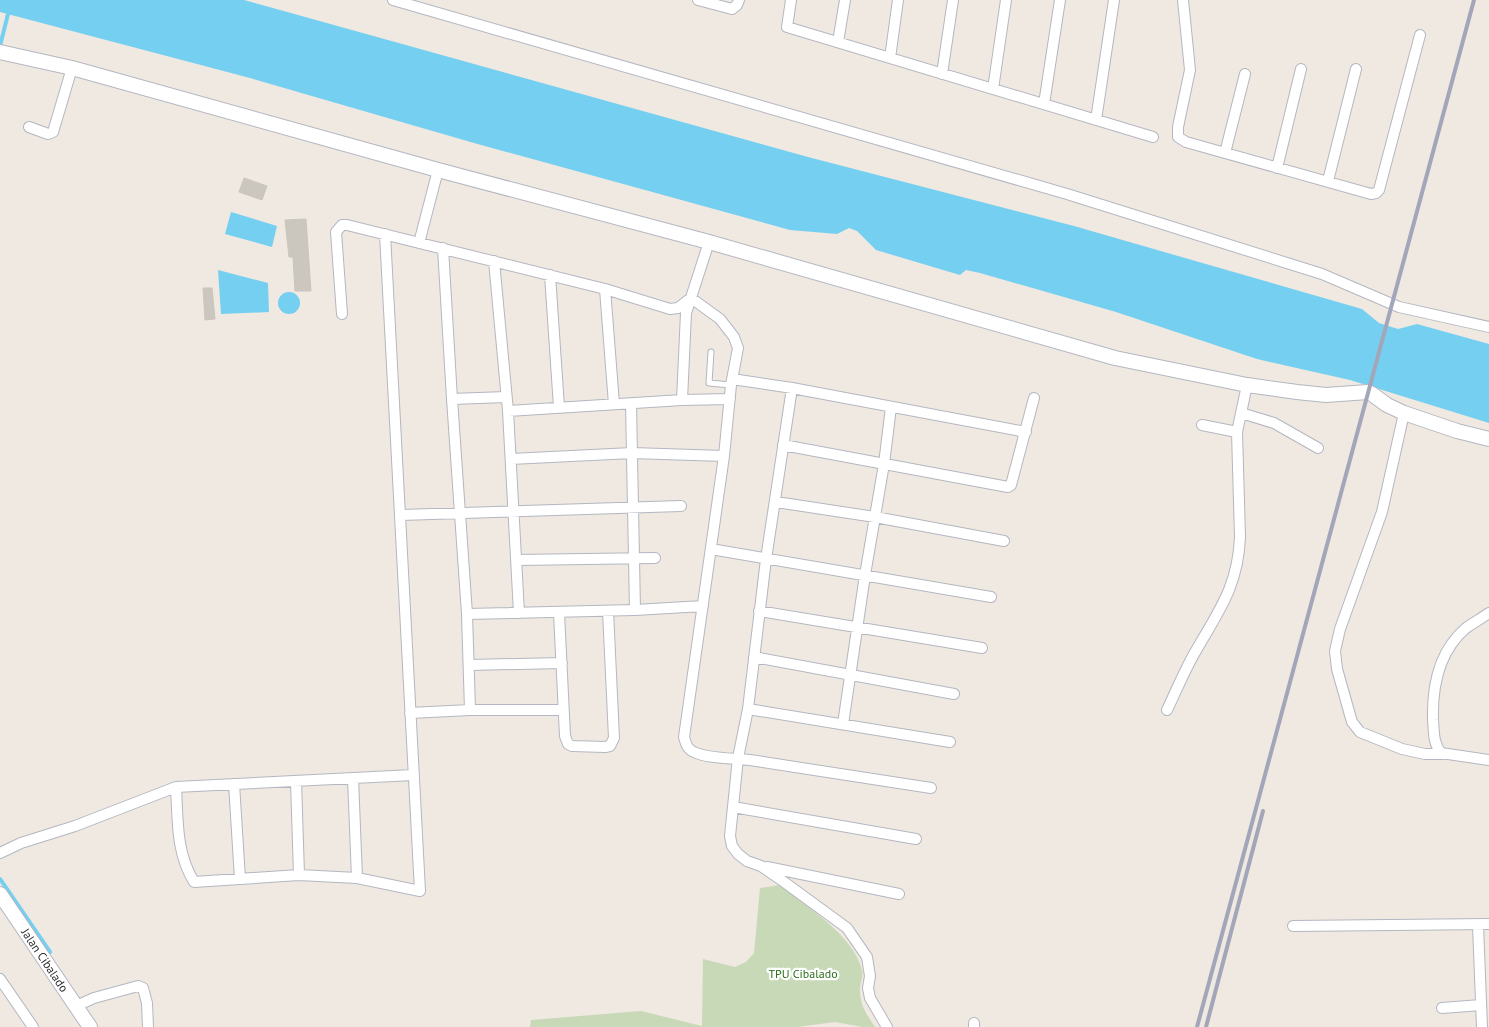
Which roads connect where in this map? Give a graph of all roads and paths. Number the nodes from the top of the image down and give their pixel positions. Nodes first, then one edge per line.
1 (393, 0) edge
2 (698, 0) edge
3 (739, 0) edge
4 (790, 0) edge
5 (845, 0) edge
6 (898, 0) edge
7 (952, 0) edge
8 (1006, 0) edge
9 (1060, 0) edge
10 (1114, 0) edge
11 (1182, 0) edge
12 (1420, 35) dead end
13 (838, 42) junction
14 (1, 52) edge
15 (890, 58) junction
16 (72, 68) junction
17 (1301, 69) dead end
18 (1356, 69) dead end
19 (942, 74) junction
20 (1245, 74) dead end
21 (993, 89) junction
22 (1044, 104) junction
23 (1096, 120) junction
24 (29, 128) dead end
25 (1153, 137) dead end
26 (1225, 153) junction
27 (1277, 168) junction
28 (438, 170) junction
29 (1328, 181) junction
30 (385, 234) junction
31 (419, 242) junction
32 (709, 242) junction
33 (443, 248) junction
34 (494, 261) junction
35 (550, 275) junction
36 (605, 289) junction
37 (691, 298) junction
38 (342, 314) dead end
39 (1489, 327) edge
40 (711, 352) dead end
41 (732, 382) junction
42 (1247, 385) junction
43 (792, 388) junction
44 (506, 398) junction
45 (1034, 398) dead end
46 (452, 399) junction
47 (730, 399) junction
48 (682, 400) junction
49 (614, 404) junction
50 (631, 404) junction
51 (559, 406) junction
52 (892, 407) junction
53 (508, 411) junction
54 (1241, 413) junction
55 (1404, 413) junction
56 (1202, 425) dead end
57 (1026, 432) junction
58 (1237, 432) junction
59 (1489, 439) edge
60 (783, 445) junction
61 (1318, 448) dead end
62 (632, 453) junction
63 (724, 456) junction
64 (511, 459) junction
65 (884, 464) junction
66 (776, 502) junction
67 (633, 506) junction
68 (681, 506) dead end
69 (514, 510) junction
70 (459, 512) junction
71 (401, 515) junction
72 (875, 517) junction
73 (1004, 542) dead end
74 (711, 549) junction
75 (634, 558) junction
76 (655, 558) dead end
77 (766, 559) junction
78 (517, 560) junction
79 (865, 575) junction
80 (991, 597) dead end
81 (703, 606) junction
82 (635, 610) junction
83 (608, 611) junction
84 (759, 611) junction
85 (519, 613) junction
86 (559, 613) junction
87 (467, 614) junction
88 (1489, 614) edge
89 (858, 627) junction
90 (982, 648) dead end
91 (754, 657) junction
92 (562, 663) junction
93 (469, 665) junction
94 (851, 676) junction
95 (954, 694) dead end
96 (748, 709) junction
97 (470, 710) junction
98 (563, 710) junction
99 (1167, 710) dead end
100 (410, 713) junction
101 (843, 724) junction
102 (950, 742) dead end
103 (1444, 754) junction
104 (738, 758) junction
105 (1489, 760) edge
106 (413, 775) junction
107 (353, 778) junction
108 (296, 781) junction
109 (234, 784) junction
110 (176, 788) junction
111 (931, 788) dead end
112 (733, 807) junction
113 (916, 838) dead end
114 (0, 853) edge
115 (761, 866) junction
116 (299, 875) junction
117 (357, 878) junction
118 (240, 880) junction
119 (0, 894) edge
120 (899, 894) dead end
121 (1489, 924) edge
122 (1478, 925) junction
123 (1293, 926) dead end
124 (0, 978) edge
125 (85, 1002) junction
126 (1481, 1005) junction
127 (1442, 1008) dead end
128 (33, 1027) edge
129 (88, 1027) edge
130 (148, 1027) edge
131 (887, 1027) edge
132 (1482, 1027) edge

1 - 39 street
2 - 3 street
4 - 13 street
5 - 13 street
6 - 15 street
7 - 19 street
8 - 21 street
9 - 22 street
10 - 23 street
11 - 26 street
12 - 29 street
13 - 15 street
14 - 16 street
15 - 19 street
16 - 24 street
16 - 28 street
17 - 27 street
18 - 29 street
19 - 21 street
20 - 26 street
21 - 22 street
22 - 23 street
23 - 25 street
26 - 27 street
27 - 29 street
28 - 31 street
28 - 32 street
30 - 31 street
30 - 38 street
30 - 71 street
31 - 33 street
32 - 37 street
32 - 42 street
33 - 34 street
33 - 46 street
34 - 35 street
34 - 44 street
35 - 36 street
35 - 51 street
36 - 37 street
36 - 49 street
37 - 41 street
37 - 48 street
40 - 41 lane
41 - 43 street
41 - 47 street
42 - 54 street
42 - 55 street
43 - 52 street
43 - 60 street
44 - 46 street
44 - 53 street
45 - 57 street
46 - 70 street
47 - 48 street
47 - 63 street
48 - 50 street
49 - 50 street
49 - 51 street
50 - 62 street
51 - 53 street
52 - 57 street
52 - 65 street
53 - 64 street
54 - 58 street
54 - 61 street
55 - 59 street
55 - 103 street
56 - 58 street
57 - 65 street
58 - 99 street
60 - 65 street
60 - 66 street
62 - 63 street
62 - 64 street
62 - 67 street
63 - 74 street
64 - 69 street
65 - 72 street
66 - 72 street
66 - 77 street
67 - 68 street
67 - 69 street
67 - 75 street
69 - 70 street
69 - 78 street
70 - 71 street
70 - 87 street
71 - 100 street
72 - 73 street
72 - 79 street
74 - 77 street
74 - 81 street
75 - 76 street
75 - 78 street
75 - 82 street
77 - 79 street
77 - 84 street
78 - 85 street
79 - 80 street
79 - 89 street
81 - 82 street
81 - 104 street
82 - 83 street
83 - 86 street
83 - 98 street
84 - 89 street
84 - 91 street
85 - 86 street
85 - 87 street
86 - 92 street
87 - 93 street
88 - 103 street
89 - 90 street
89 - 94 street
91 - 94 street
91 - 96 street
92 - 93 street
92 - 98 street
93 - 97 street
94 - 95 street
94 - 101 street
96 - 101 street
96 - 104 street
97 - 98 street
97 - 100 street
100 - 106 street
101 - 102 street
103 - 105 street
104 - 111 street
104 - 112 street
106 - 107 street
106 - 117 street
107 - 108 street
107 - 117 street
108 - 109 street
108 - 116 street
109 - 110 street
109 - 118 street
110 - 114 street
110 - 118 street
112 - 113 street
112 - 115 street
115 - 120 street
115 - 131 street
116 - 117 street
116 - 118 street
119 - 125 street, Jalan Cibalado
121 - 122 street
122 - 123 street
122 - 126 street
124 - 128 street
125 - 129 street, Jalan Cibalado
125 - 130 street
126 - 127 street
126 - 132 street

